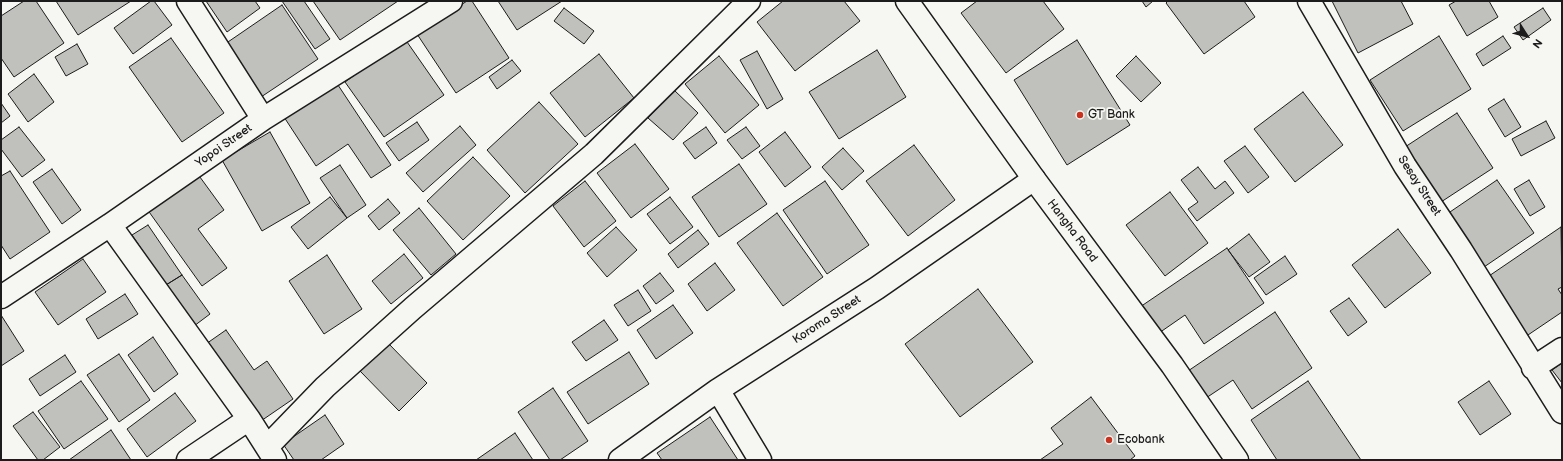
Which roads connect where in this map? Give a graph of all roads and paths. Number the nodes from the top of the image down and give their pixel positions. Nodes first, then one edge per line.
1 (188, 1) edge
2 (452, 1) edge
3 (749, 1) edge
4 (907, 1) edge
5 (1309, 1) edge
6 (263, 119) junction
7 (1034, 179) junction
8 (110, 225) junction
9 (1, 297) edge
10 (1562, 349) edge
11 (1533, 368) junction
12 (718, 390) junction
13 (1562, 412) edge
14 (249, 419) junction
15 (271, 454) edge
16 (188, 460) edge
17 (620, 460) edge
18 (760, 460) edge
19 (1238, 460) edge

1 - 6 main road
2 - 6 main road, Yopoi Street
3 - 15 main road
4 - 7 main road, Hangha Road
5 - 11 main road, Sesay Street
6 - 8 main road, Yopoi Street
7 - 12 main road, Koroma Street
7 - 19 main road, Hangha Road
8 - 9 main road, Yopoi Street
8 - 14 main road
10 - 11 main road
11 - 13 main road, Sesay Street
12 - 17 main road, Koroma Street
12 - 18 main road
14 - 15 main road
14 - 16 main road

